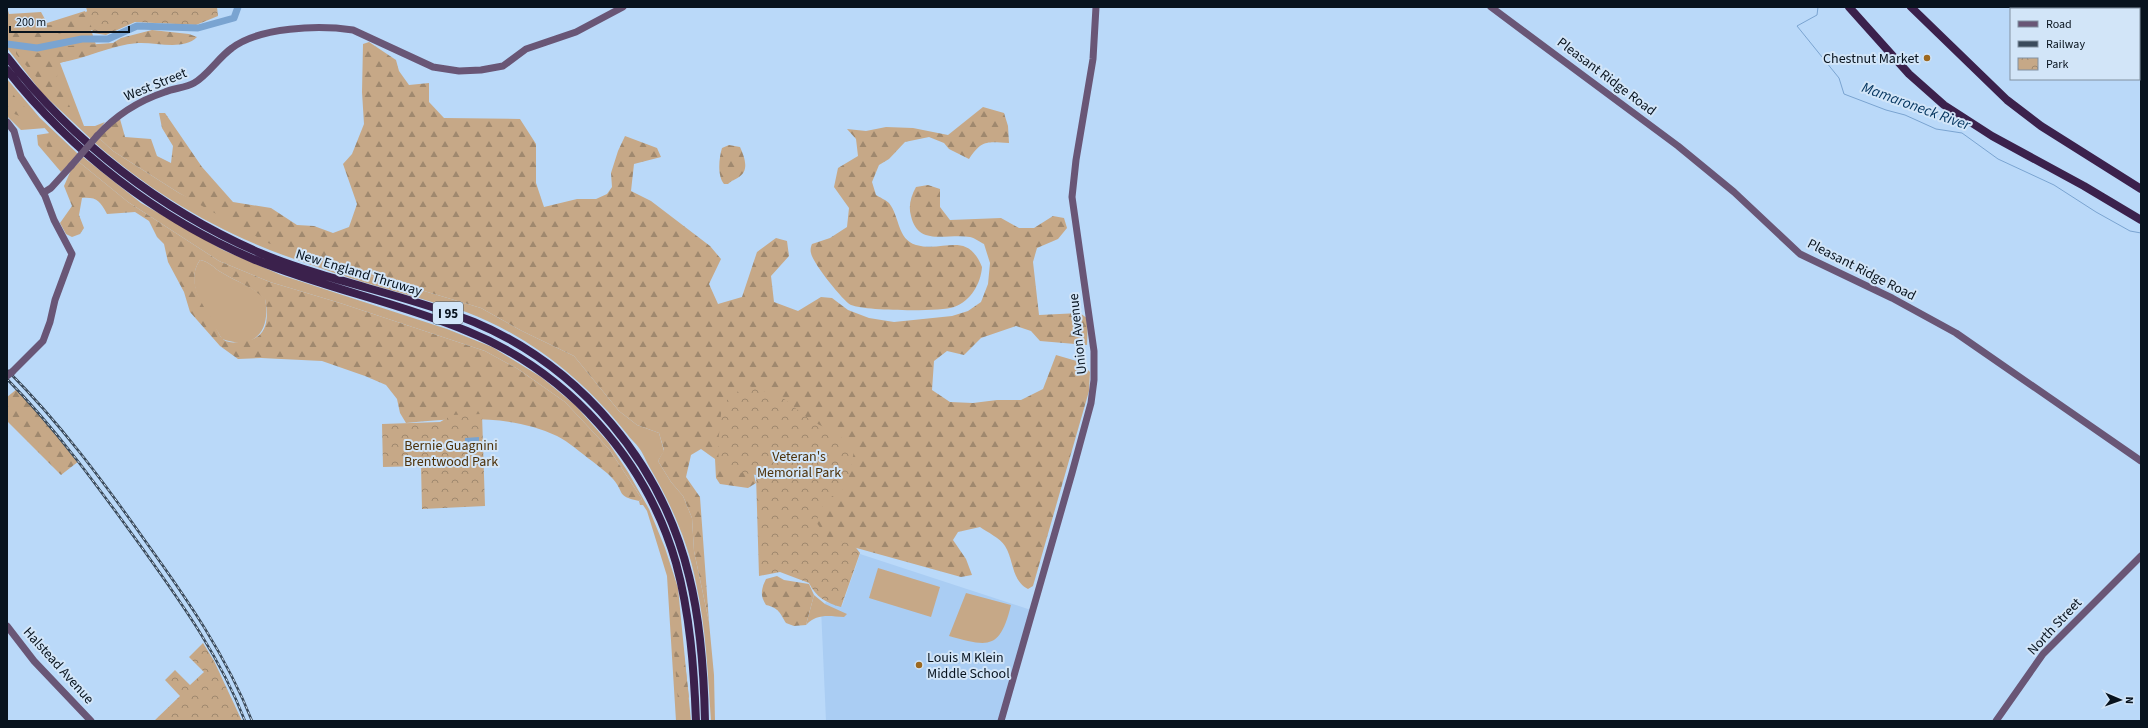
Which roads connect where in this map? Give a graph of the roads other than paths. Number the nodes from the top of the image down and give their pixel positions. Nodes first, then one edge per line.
1 (623, 7) edge
2 (1096, 7) edge
3 (1491, 7) edge
4 (1849, 7) edge
5 (1912, 7) edge
6 (8, 58) edge
7 (7, 70) edge
8 (7, 122) edge
9 (2141, 189) edge
10 (43, 193) junction
11 (2140, 219) edge
12 (10, 374) edge
13 (2141, 461) edge
14 (2141, 556) edge
15 (7, 626) edge
16 (91, 721) edge
17 (696, 721) edge
18 (705, 721) edge
19 (1001, 721) edge
20 (1996, 721) edge

1 - 10 street, West Street, bridge
2 - 19 street, Union Avenue
3 - 13 street, Pleasant Ridge Road
4 - 11 highway
5 - 9 highway
6 - 18 highway, New England Thruway / I 95
7 - 17 highway, New England Thruway / I 95
8 - 10 street
10 - 12 street
14 - 20 street, North Street
15 - 16 street, Halstead Avenue

